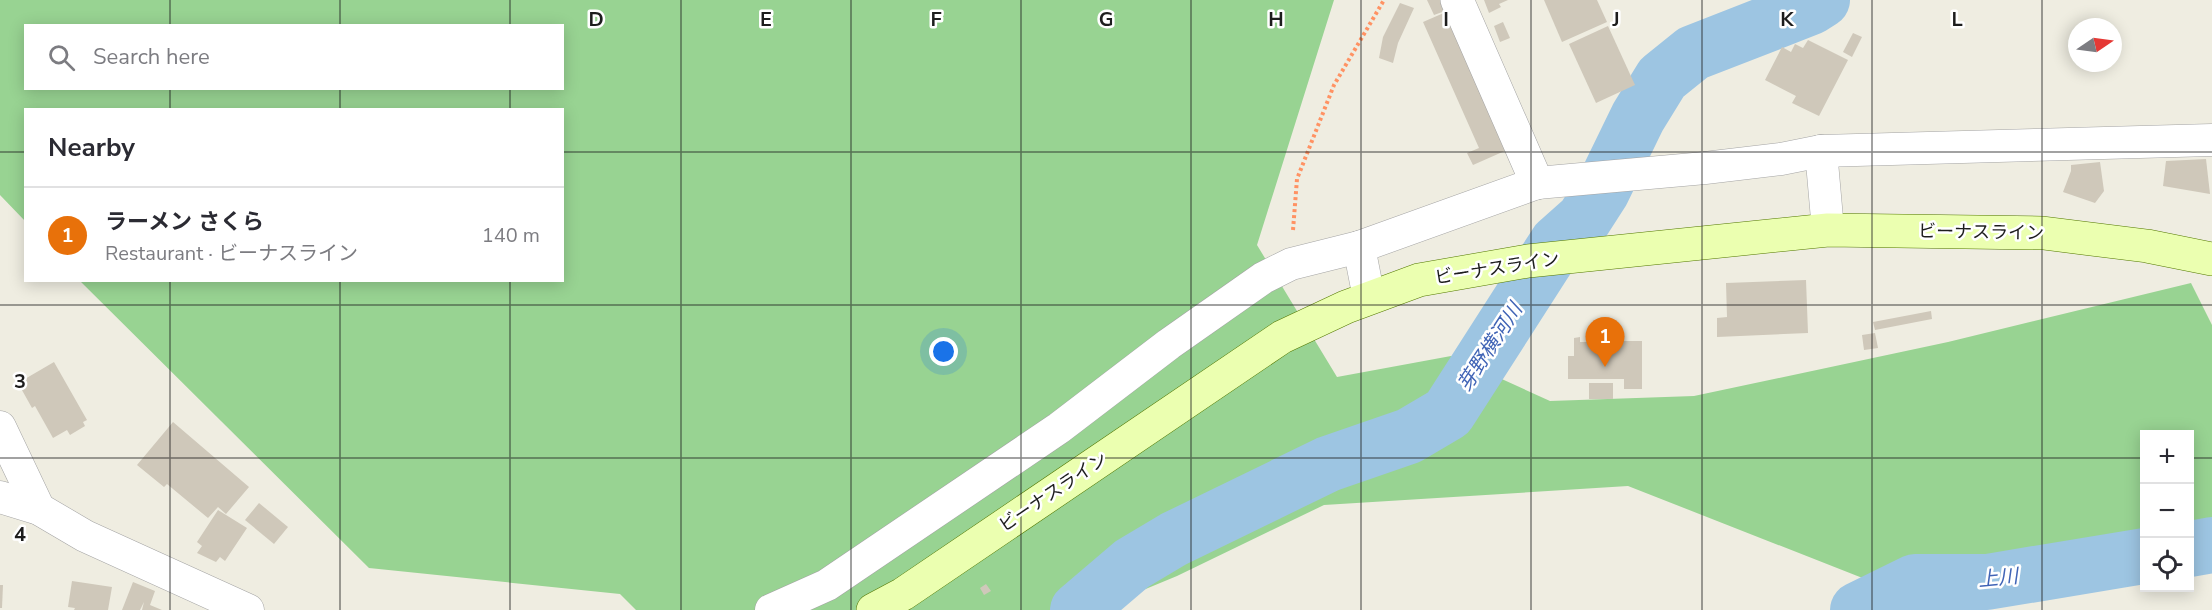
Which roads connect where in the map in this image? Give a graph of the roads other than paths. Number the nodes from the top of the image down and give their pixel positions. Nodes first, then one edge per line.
1 (1457, 0) edge
2 (2212, 140) edge
3 (1821, 151) junction
4 (1546, 182) junction
5 (1828, 230) junction
6 (1359, 247) junction
7 (2212, 259) edge
8 (1369, 298) junction
9 (0, 427) edge
10 (0, 497) edge
11 (39, 509) junction
12 (248, 610) edge
13 (771, 610) edge
14 (873, 610) edge

1 - 4 street
2 - 3 street
3 - 4 street
3 - 5 street
4 - 6 street
5 - 7 main road, ビーナスライン
5 - 8 main road, ビーナスライン
6 - 8 street
6 - 13 street
8 - 14 main road, ビーナスライン
9 - 11 street
10 - 11 street
11 - 12 street

